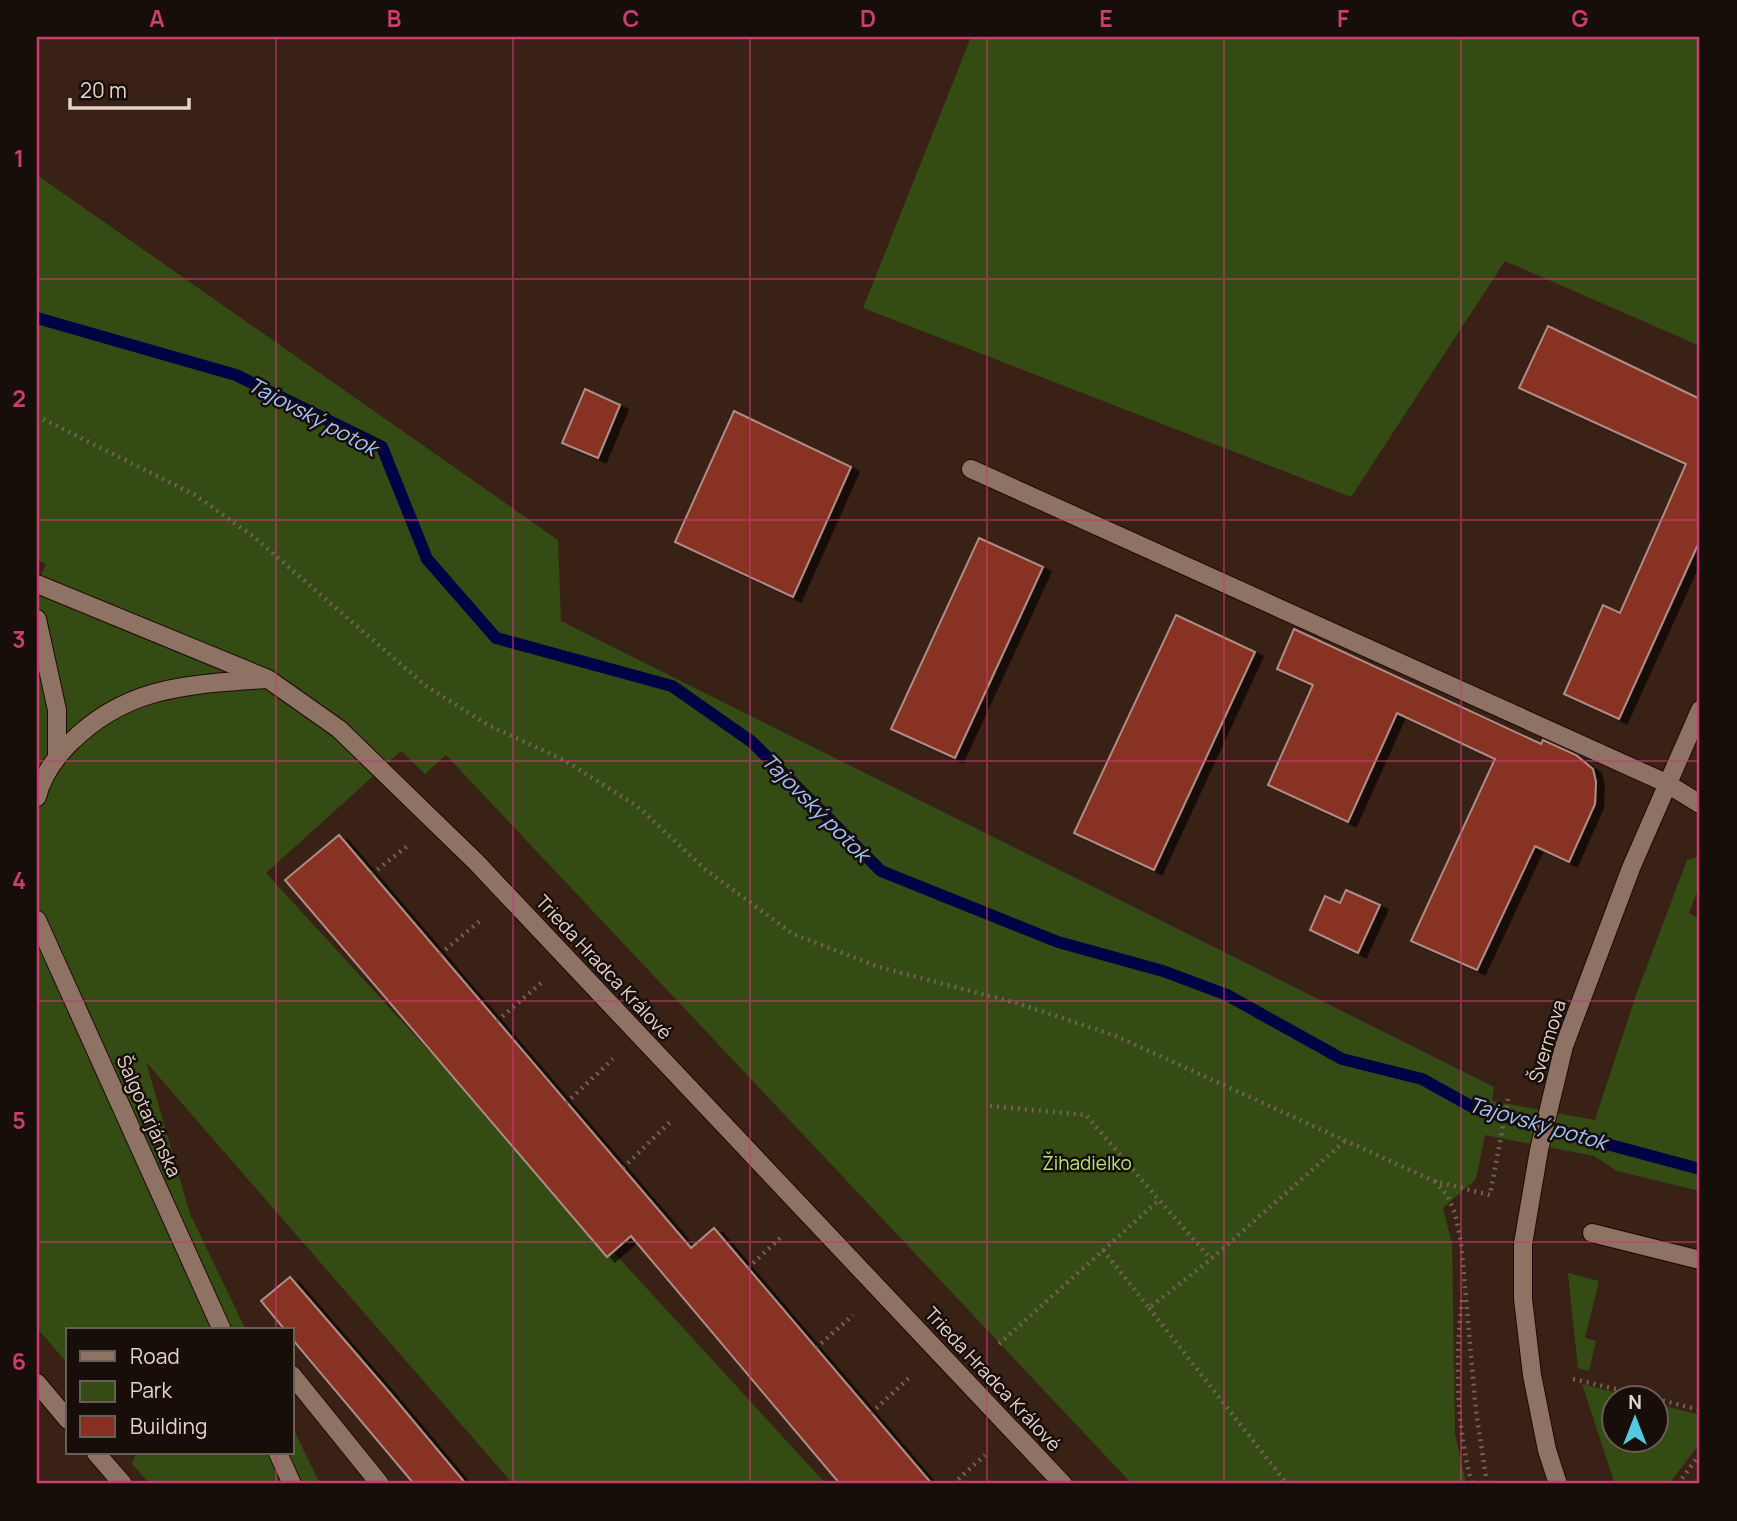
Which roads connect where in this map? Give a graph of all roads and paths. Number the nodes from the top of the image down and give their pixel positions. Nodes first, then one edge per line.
1 (37, 416) edge
2 (971, 469) dead end
3 (37, 584) edge
4 (37, 620) edge
5 (268, 679) junction
6 (1700, 710) edge
7 (57, 756) junction
8 (1666, 783) junction
9 (37, 797) edge
10 (1700, 804) edge
11 (411, 844) dead end
12 (372, 874) dead end
13 (37, 920) edge
14 (481, 920) dead end
15 (440, 954) dead end
16 (541, 983) dead end
17 (497, 1021) dead end
18 (613, 1059) dead end
19 (1508, 1099) dead end
20 (566, 1103) dead end
21 (990, 1106) dead end
22 (671, 1121) dead end
23 (1346, 1140) junction
24 (623, 1168) dead end
25 (1434, 1181) junction
26 (1160, 1200) junction
27 (1592, 1233) dead end
28 (780, 1238) dead end
29 (1103, 1250) junction
30 (1211, 1259) junction
31 (1700, 1260) edge
32 (748, 1268) dead end
33 (1463, 1292) junction
34 (1149, 1308) junction
35 (853, 1315) dead end
36 (221, 1328) edge
37 (999, 1344) dead end
38 (816, 1348) dead end
39 (911, 1376) dead end
40 (1573, 1379) dead end
41 (294, 1381) edge
42 (37, 1383) edge
43 (1600, 1386) edge
44 (300, 1398) edge
45 (1670, 1403) edge
46 (1700, 1410) edge
47 (871, 1413) dead end
48 (66, 1418) edge
49 (97, 1454) edge
50 (278, 1454) edge
51 (1700, 1454) edge
52 (985, 1455) dead end
53 (123, 1484) edge
54 (292, 1484) edge
55 (380, 1484) edge
56 (953, 1484) edge
57 (1063, 1484) edge
58 (1287, 1484) edge
59 (1472, 1484) edge
60 (1487, 1484) edge
61 (1558, 1484) edge
62 (1678, 1484) edge

1 - 23 path
2 - 8 street
3 - 5 street, Trieda Hradca Králové
4 - 7 street
5 - 7 street
5 - 57 street, Trieda Hradca Králové
6 - 8 street, Švermova
7 - 9 street
8 - 10 street
8 - 61 street, Švermova
11 - 12 path
13 - 36 street, Šalgotarjánska
14 - 15 path
16 - 17 path
18 - 20 path
19 - 25 path
21 - 26 path
22 - 24 path
23 - 25 path
23 - 30 path
25 - 33 path
26 - 29 path
26 - 30 path
27 - 31 street
28 - 32 path
29 - 34 path
29 - 37 path
30 - 34 path
33 - 59 path
33 - 60 path
34 - 58 path
35 - 38 path
39 - 47 path
40 - 43 path
41 - 44 street
42 - 48 street
44 - 55 street
45 - 46 path
49 - 53 street
50 - 54 street
51 - 62 path
52 - 56 path

